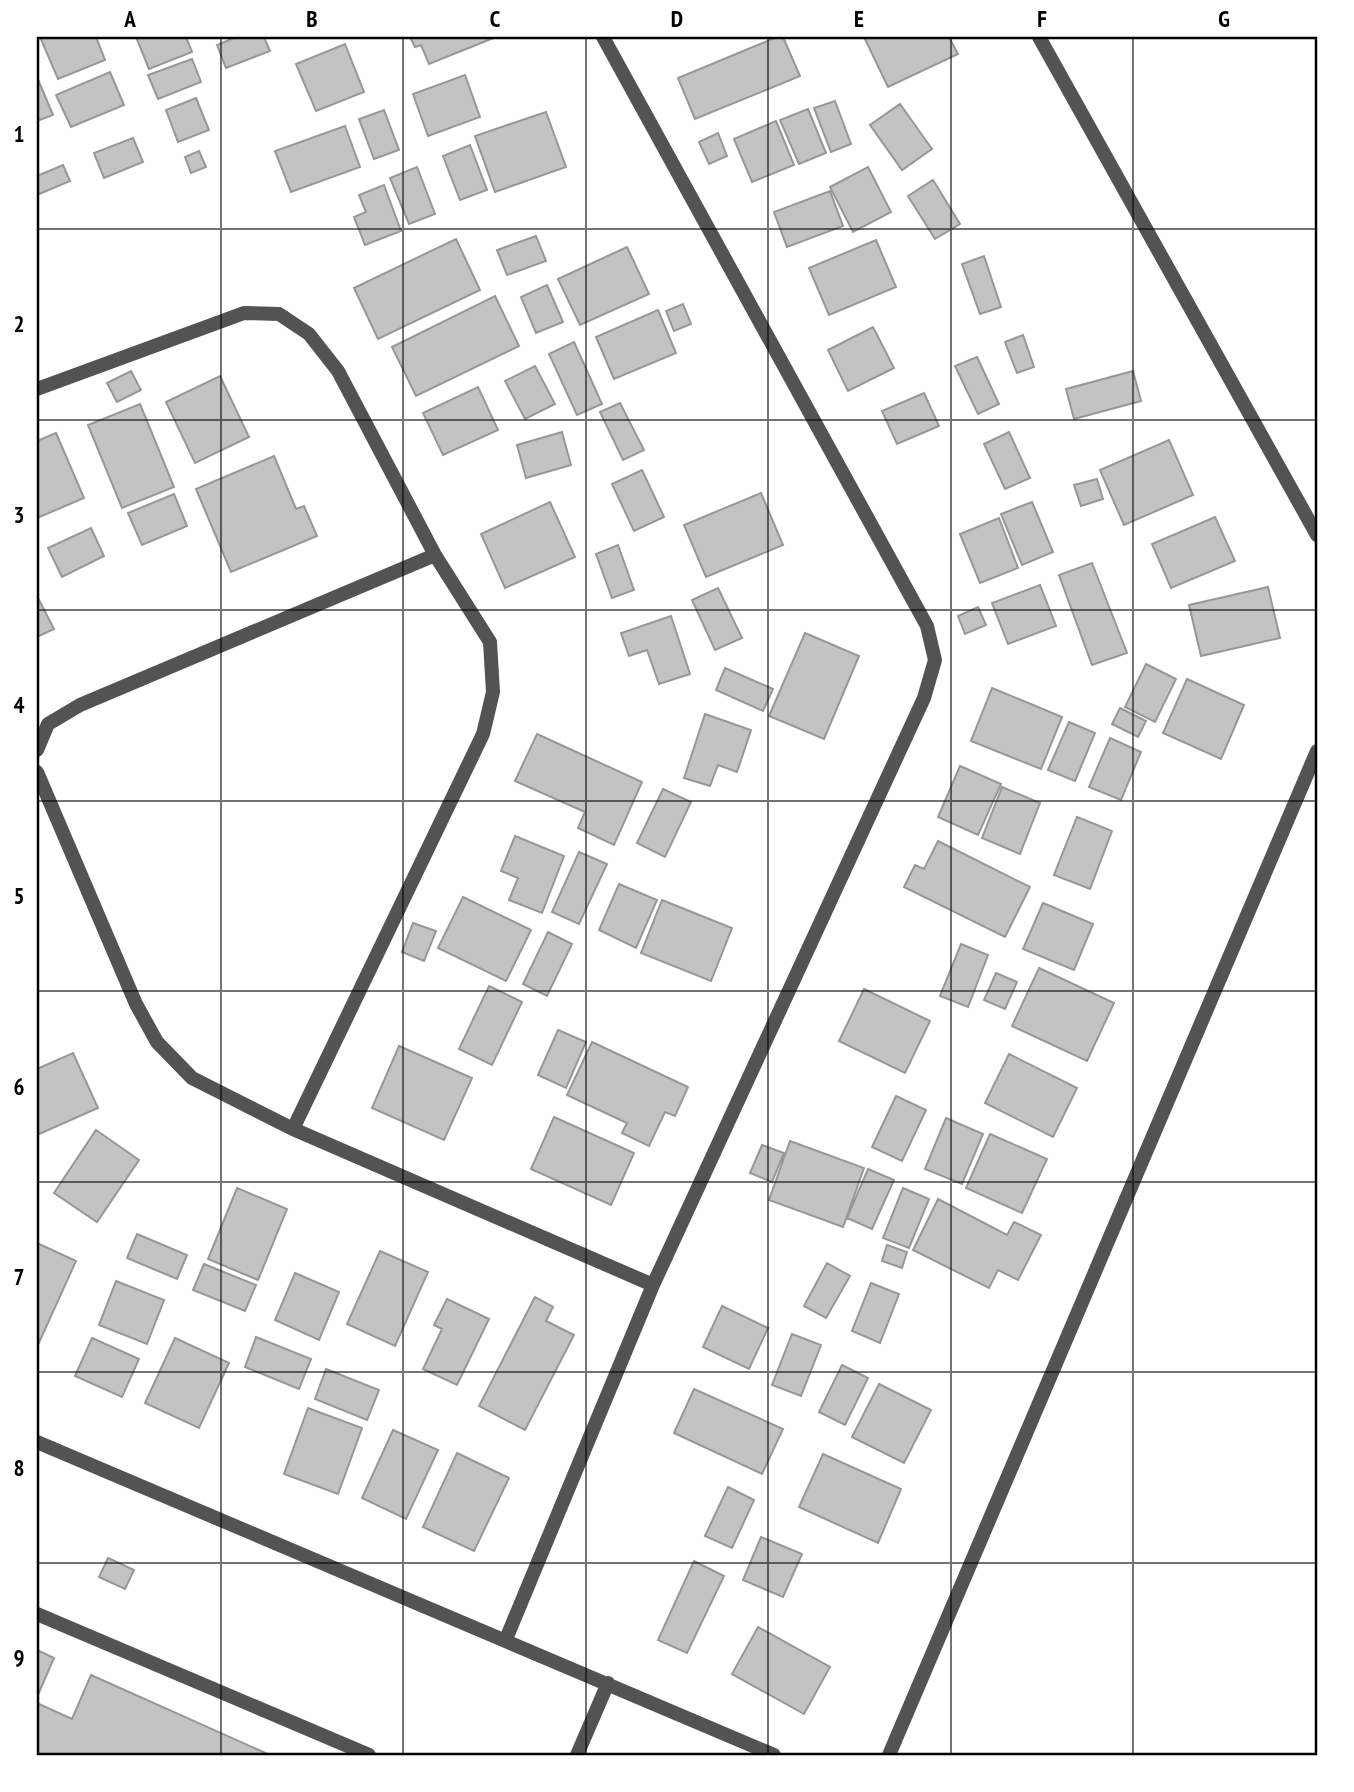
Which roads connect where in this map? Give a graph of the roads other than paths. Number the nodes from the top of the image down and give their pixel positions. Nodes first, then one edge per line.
1 (603, 37) edge
2 (1039, 37) edge
3 (37, 389) edge
4 (1317, 536) edge
5 (435, 555) junction
6 (37, 750) edge
7 (1317, 751) edge
8 (37, 772) edge
9 (293, 1129) junction
10 (653, 1285) junction
11 (37, 1442) edge
12 (37, 1614) edge
13 (506, 1639) junction
14 (608, 1684) junction
15 (369, 1755) edge
16 (577, 1755) edge
17 (774, 1755) edge
18 (889, 1755) edge

1 - 10 street
2 - 4 street
3 - 5 street
5 - 6 street
5 - 9 street
7 - 18 street
8 - 9 street
9 - 10 street
10 - 13 street
11 - 13 street
12 - 15 street
13 - 14 street
14 - 16 street
14 - 17 street

